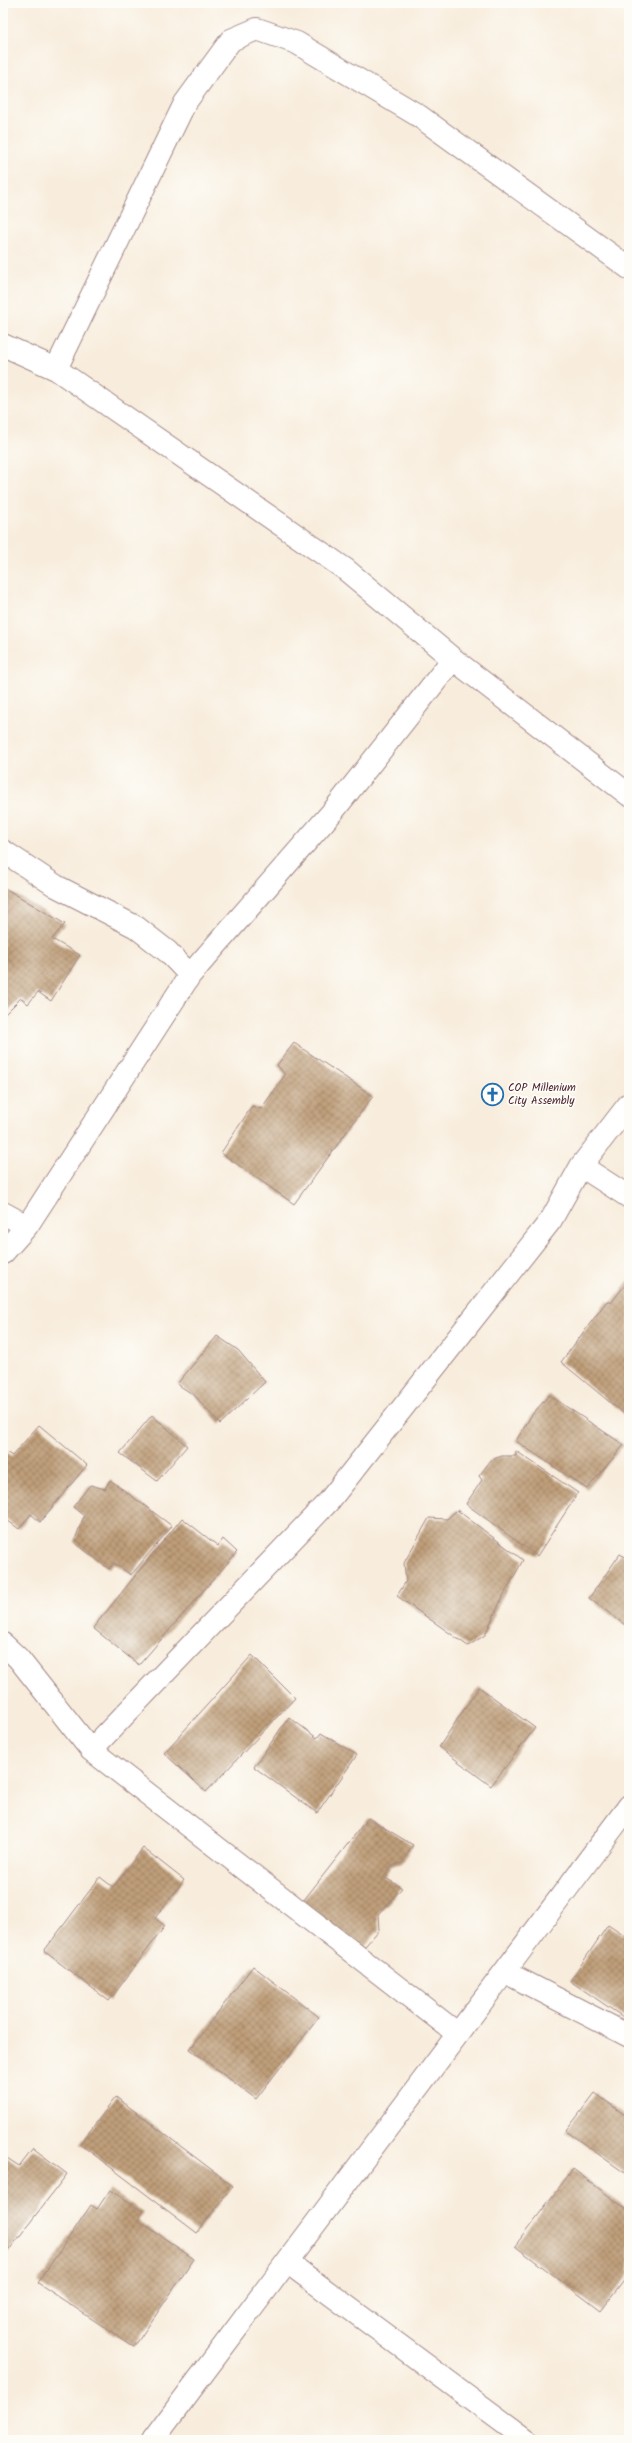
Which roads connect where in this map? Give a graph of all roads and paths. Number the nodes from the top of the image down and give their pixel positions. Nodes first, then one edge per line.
1 (629, 268) edge
2 (3, 345) edge
3 (56, 369) junction
4 (453, 659) junction
5 (629, 795) edge
6 (3, 851) edge
7 (190, 975) junction
8 (629, 1104) edge
9 (582, 1166) junction
10 (629, 1197) edge
11 (3, 1213) edge
12 (27, 1226) junction
13 (3, 1253) edge
14 (3, 1644) edge
15 (91, 1750) junction
16 (629, 1806) edge
17 (505, 1972) junction
18 (458, 2034) junction
19 (629, 2036) edge
20 (287, 2262) junction
21 (153, 2440) edge
22 (527, 2440) edge

1 - 3 street
2 - 3 street
3 - 4 street
4 - 5 street
4 - 7 street
6 - 7 street
7 - 12 street
8 - 9 street
9 - 10 street
9 - 15 street
11 - 12 street
12 - 13 street
14 - 15 street
15 - 18 street
16 - 17 street
17 - 18 street
17 - 19 street
18 - 20 street
20 - 21 street
20 - 22 street

